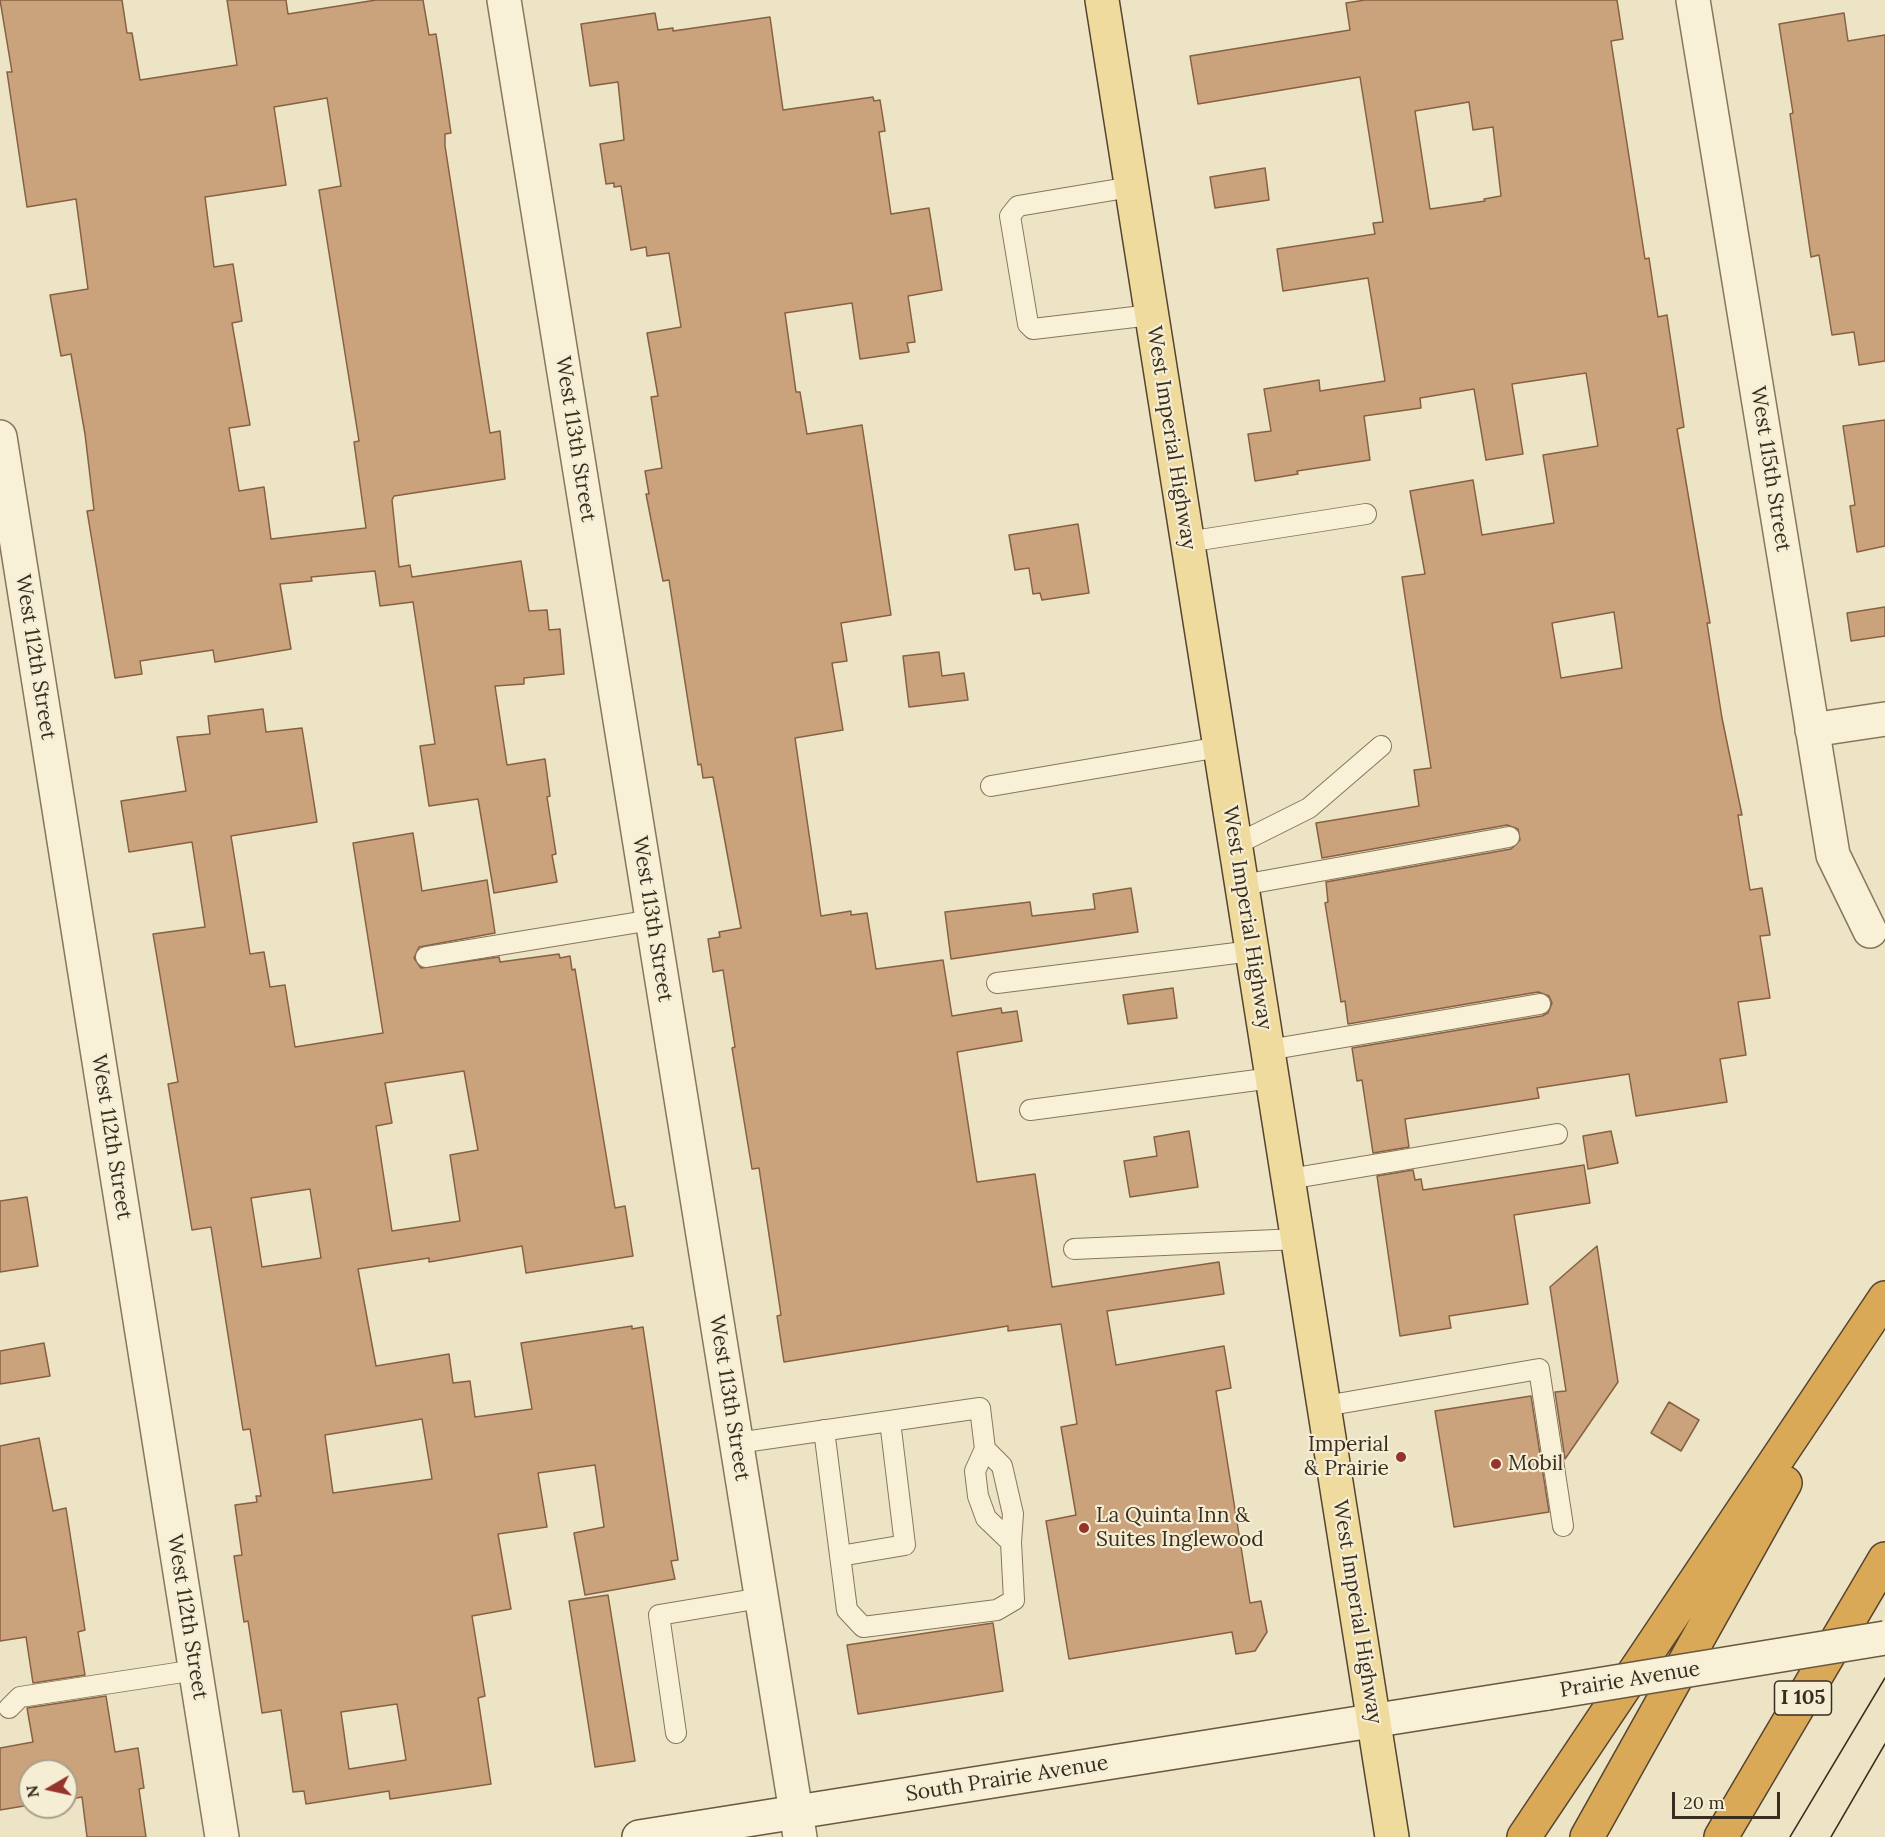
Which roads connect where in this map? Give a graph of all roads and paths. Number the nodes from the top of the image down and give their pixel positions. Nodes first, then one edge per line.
1 (504, 0) edge
2 (1102, 0) edge
3 (1693, 0) edge
4 (1131, 187) junction
5 (1151, 315) junction
6 (0, 437) edge
7 (1366, 514) dead end
8 (1187, 542) junction
9 (1885, 719) edge
10 (1812, 730) junction
11 (1381, 746) dead end
12 (1220, 747) junction
13 (991, 786) dead end
14 (1509, 837) dead end
15 (1236, 845) junction
16 (1242, 885) junction
17 (652, 920) junction
18 (1870, 931) dead end
19 (1252, 951) junction
20 (426, 957) dead end
21 (997, 983) dead end
22 (1540, 1004) dead end
23 (1270, 1064) junction
24 (1029, 1110) dead end
25 (1557, 1134) dead end
26 (1289, 1179) junction
27 (1298, 1239) junction
28 (1074, 1249) dead end
29 (1885, 1298) edge
30 (1885, 1303) edge
31 (1325, 1406) junction
32 (890, 1421) junction
33 (824, 1430) junction
34 (736, 1443) junction
35 (986, 1449) junction
36 (1563, 1526) dead end
37 (1011, 1542) junction
38 (840, 1556) junction
39 (1885, 1559) edge
40 (761, 1598) junction
41 (1885, 1638) edge
42 (196, 1670) junction
43 (9, 1708) dead end
44 (1375, 1722) junction
45 (676, 1733) dead end
46 (798, 1825) edge
47 (222, 1837) edge
48 (639, 1837) edge
49 (1392, 1837) edge
50 (1524, 1837) edge
51 (1587, 1837) edge
52 (1721, 1837) edge

1 - 17 street, West 113th Street
2 - 4 main road, West Imperial Highway
3 - 10 street, West 115th Street
4 - 5 main road, West Imperial Highway
4 - 5 lane
5 - 8 main road, West Imperial Highway
6 - 42 street, West 112th Street
7 - 8 lane
8 - 12 main road, West Imperial Highway
9 - 10 street
10 - 18 street, West 115th Street
11 - 15 lane
12 - 13 lane
12 - 15 main road, West Imperial Highway
14 - 16 lane
15 - 16 main road, West Imperial Highway
16 - 19 main road, West Imperial Highway
17 - 20 lane
17 - 34 street, West 113th Street
19 - 21 lane
19 - 23 main road, West Imperial Highway
22 - 23 lane
23 - 24 lane
23 - 26 main road, West Imperial Highway
25 - 26 lane
26 - 27 main road, West Imperial Highway
27 - 28 lane
27 - 31 main road, West Imperial Highway
29 - 50 highway
30 - 51 highway
31 - 36 lane
31 - 44 main road, West Imperial Highway
32 - 33 lane
32 - 35 lane
32 - 38 lane
33 - 34 lane
33 - 38 lane
34 - 40 street, West 113th Street
35 - 37 lane
35 - 37 lane
37 - 38 lane
39 - 52 highway, I 105
40 - 45 lane
40 - 46 street, West 113th Street
41 - 44 street, Prairie Avenue, bridge
42 - 43 lane
42 - 47 street, West 112th Street
44 - 46 street, South Prairie Avenue
44 - 49 main road, West Imperial Highway
46 - 48 street, South Prairie Avenue

